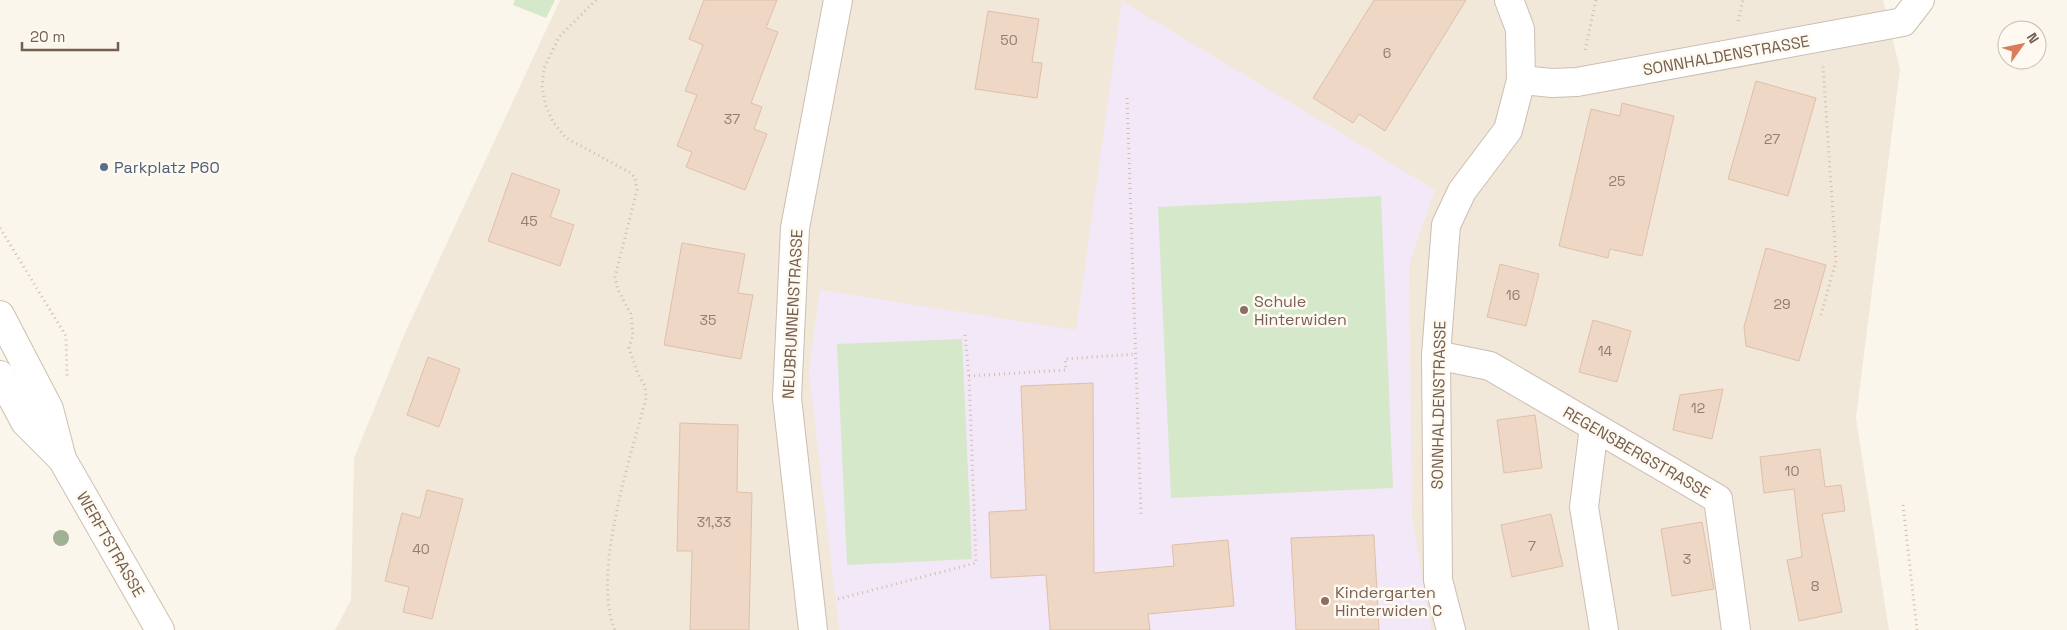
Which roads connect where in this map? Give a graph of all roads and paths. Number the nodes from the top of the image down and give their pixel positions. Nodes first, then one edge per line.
1 (596, 0) edge
2 (838, 0) edge
3 (1510, 0) edge
4 (1596, 0) edge
5 (1920, 0) edge
6 (1821, 38) junction
7 (1521, 80) junction
8 (1577, 82) junction
9 (1127, 98) dead end
10 (0, 228) edge
11 (0, 315) edge
12 (1821, 316) dead end
13 (964, 334) dead end
14 (1136, 354) junction
15 (1436, 355) junction
16 (0, 375) edge
17 (969, 376) junction
18 (68, 384) dead end
19 (1594, 427) junction
20 (62, 458) junction
21 (1903, 506) dead end
22 (1141, 515) dead end
23 (812, 618) edge
24 (160, 630) edge
25 (615, 630) edge
26 (1451, 630) edge
27 (1604, 630) edge
28 (1736, 630) edge
29 (1917, 630) edge

1 - 25 path
2 - 23 street, NEUBRUNNENSTRASSE
3 - 7 street, SONNHALDENSTRASSE
4 - 8 path
5 - 6 street, SONNHALDENSTRASSE
6 - 8 street, SONNHALDENSTRASSE
6 - 12 path
7 - 8 street, SONNHALDENSTRASSE
7 - 15 street, SONNHALDENSTRASSE
9 - 14 path
10 - 18 path
11 - 20 street, WERFTSTRASSE
13 - 17 path
14 - 17 path
14 - 22 path
15 - 19 street, REGENSBERGSTRASSE
15 - 26 street, SONNHALDENSTRASSE
16 - 20 street, WERFTSTRASSE
17 - 23 path
19 - 27 street
19 - 28 street, REGENSBERGSTRASSE
20 - 24 street, WERFTSTRASSE
21 - 29 path

